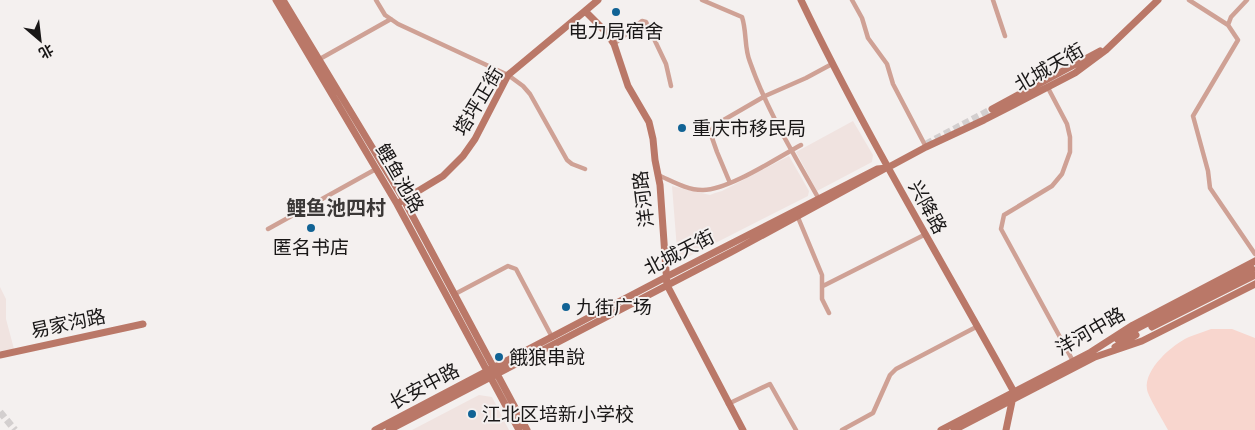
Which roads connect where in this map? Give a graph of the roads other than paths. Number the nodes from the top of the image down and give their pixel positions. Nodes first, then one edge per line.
1 (276, 0) edge
2 (283, 0) edge
3 (376, 0) edge
4 (598, 0) edge
5 (702, 0) edge
6 (801, 0) edge
7 (852, 0) edge
8 (993, 0) edge
9 (1158, 0) edge
10 (1189, 0) edge
11 (1247, 0) edge
12 (586, 11) junction
13 (391, 19) junction
14 (1228, 25) junction
15 (1005, 36) dead end
16 (1115, 42) junction
17 (614, 44) junction
18 (316, 62) junction
19 (832, 64) junction
20 (508, 75) junction
21 (671, 86) dead end
22 (1048, 88) junction
23 (765, 96) junction
24 (992, 109) tunnel mouth
25 (801, 145) dead end
26 (926, 147) junction
27 (792, 150) junction
28 (887, 168) junction
29 (376, 169) junction
30 (585, 169) dead end
31 (658, 174) junction
32 (730, 183) junction
33 (820, 201) junction
34 (400, 202) junction
35 (796, 214) junction
36 (268, 228) dead end
37 (924, 235) junction
38 (1255, 254) edge
39 (1255, 261) edge
40 (1254, 272) edge
41 (666, 281) junction
42 (1255, 284) edge
43 (823, 286) junction
44 (455, 294) junction
45 (829, 313) dead end
46 (143, 324) dead end
47 (978, 326) junction
48 (553, 340) junction
49 (0, 355) edge
50 (1093, 355) junction
51 (1073, 361) junction
52 (492, 372) junction
53 (1014, 392) junction
54 (1011, 400) junction
55 (728, 404) junction
56 (375, 430) edge
57 (389, 430) edge
58 (519, 430) edge
59 (527, 430) edge
60 (743, 430) edge
61 (796, 430) edge
62 (842, 430) edge
63 (941, 430) edge
64 (954, 430) edge
65 (1006, 430) edge

1 - 18 street, 鲤鱼池路
2 - 18 street, 鲤鱼池路
3 - 13 street
4 - 12 street
5 - 23 street
6 - 19 street, 兴降路
7 - 26 street
8 - 15 street
9 - 16 street, 北城天街
10 - 14 street
11 - 14 street
12 - 17 street, 洋河路
12 - 20 street, 塔坪正街
13 - 18 street
13 - 20 street
14 - 38 street
16 - 22 street, 北城天街
16 - 24 street
17 - 21 street
17 - 31 street, 洋河路
18 - 29 street, 鲤鱼池路
18 - 34 street, 鲤鱼池路
19 - 23 street
19 - 28 street, 兴降路
20 - 30 street
20 - 34 street, 塔坪正街
22 - 26 street, 北城天街
22 - 51 street
23 - 27 street
23 - 32 street
25 - 27 street
26 - 28 street, 北城天街
27 - 32 street
27 - 33 street
28 - 33 street, 北城天街
28 - 37 street, 兴降路
29 - 34 street, 鲤鱼池路
29 - 36 street
31 - 32 street
31 - 41 street, 洋河路
33 - 35 street, 北城天街
34 - 44 street, 鲤鱼池路
34 - 52 street, 鲤鱼池路
35 - 41 street, 北城天街
35 - 43 street
37 - 43 street
37 - 47 street, 兴降路
39 - 50 street, 洋河中路
40 - 50 street
41 - 48 street, 北城天街
41 - 55 street, 洋河路
42 - 50 street, 洋河中路
43 - 45 street
44 - 48 street
44 - 52 street, 鲤鱼池路
46 - 49 street, 易家沟路
47 - 53 street, 兴降路
47 - 62 street
48 - 52 street, 北城天街
50 - 51 street, 洋河中路
50 - 54 street, 洋河中路
51 - 53 street, 洋河中路
52 - 56 street, 长安中路
52 - 57 street, 长安中路
52 - 58 street
52 - 59 street
53 - 54 street
53 - 63 street, 洋河中路
54 - 64 street, 洋河中路
54 - 65 street
55 - 60 street, 洋河路
55 - 61 street

